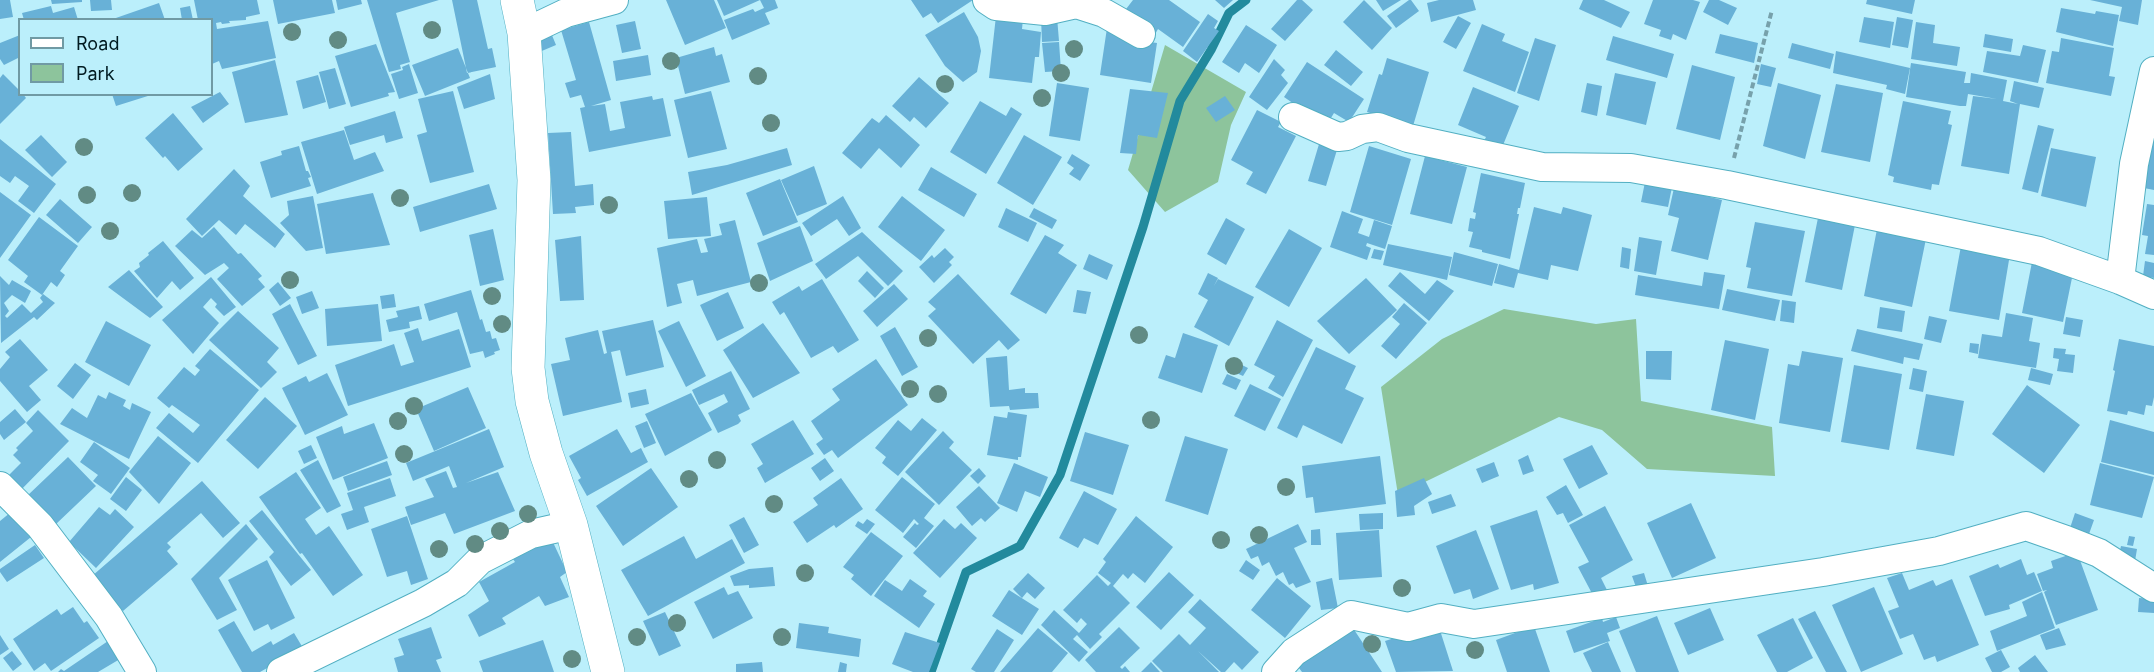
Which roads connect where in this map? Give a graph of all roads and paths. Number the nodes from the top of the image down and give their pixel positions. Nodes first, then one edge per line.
1 (517, 0) edge
2 (614, 0) edge
3 (987, 0) edge
4 (1076, 2) edge
5 (1772, 10) dead end
6 (524, 33) junction
7 (1141, 34) dead end
8 (2154, 71) edge
9 (1293, 117) dead end
10 (1727, 185) junction
11 (2120, 280) junction
12 (2154, 295) edge
13 (0, 486) edge
14 (572, 525) junction
15 (2154, 588) edge
16 (142, 672) edge
17 (281, 672) edge
18 (608, 672) edge
19 (1276, 672) edge

1 - 6 street
2 - 6 street
3 - 4 street
4 - 7 street
5 - 10 path
6 - 14 street
8 - 11 street
9 - 10 street
10 - 11 street
11 - 12 street
13 - 16 street
14 - 17 street
14 - 18 street
15 - 19 street

